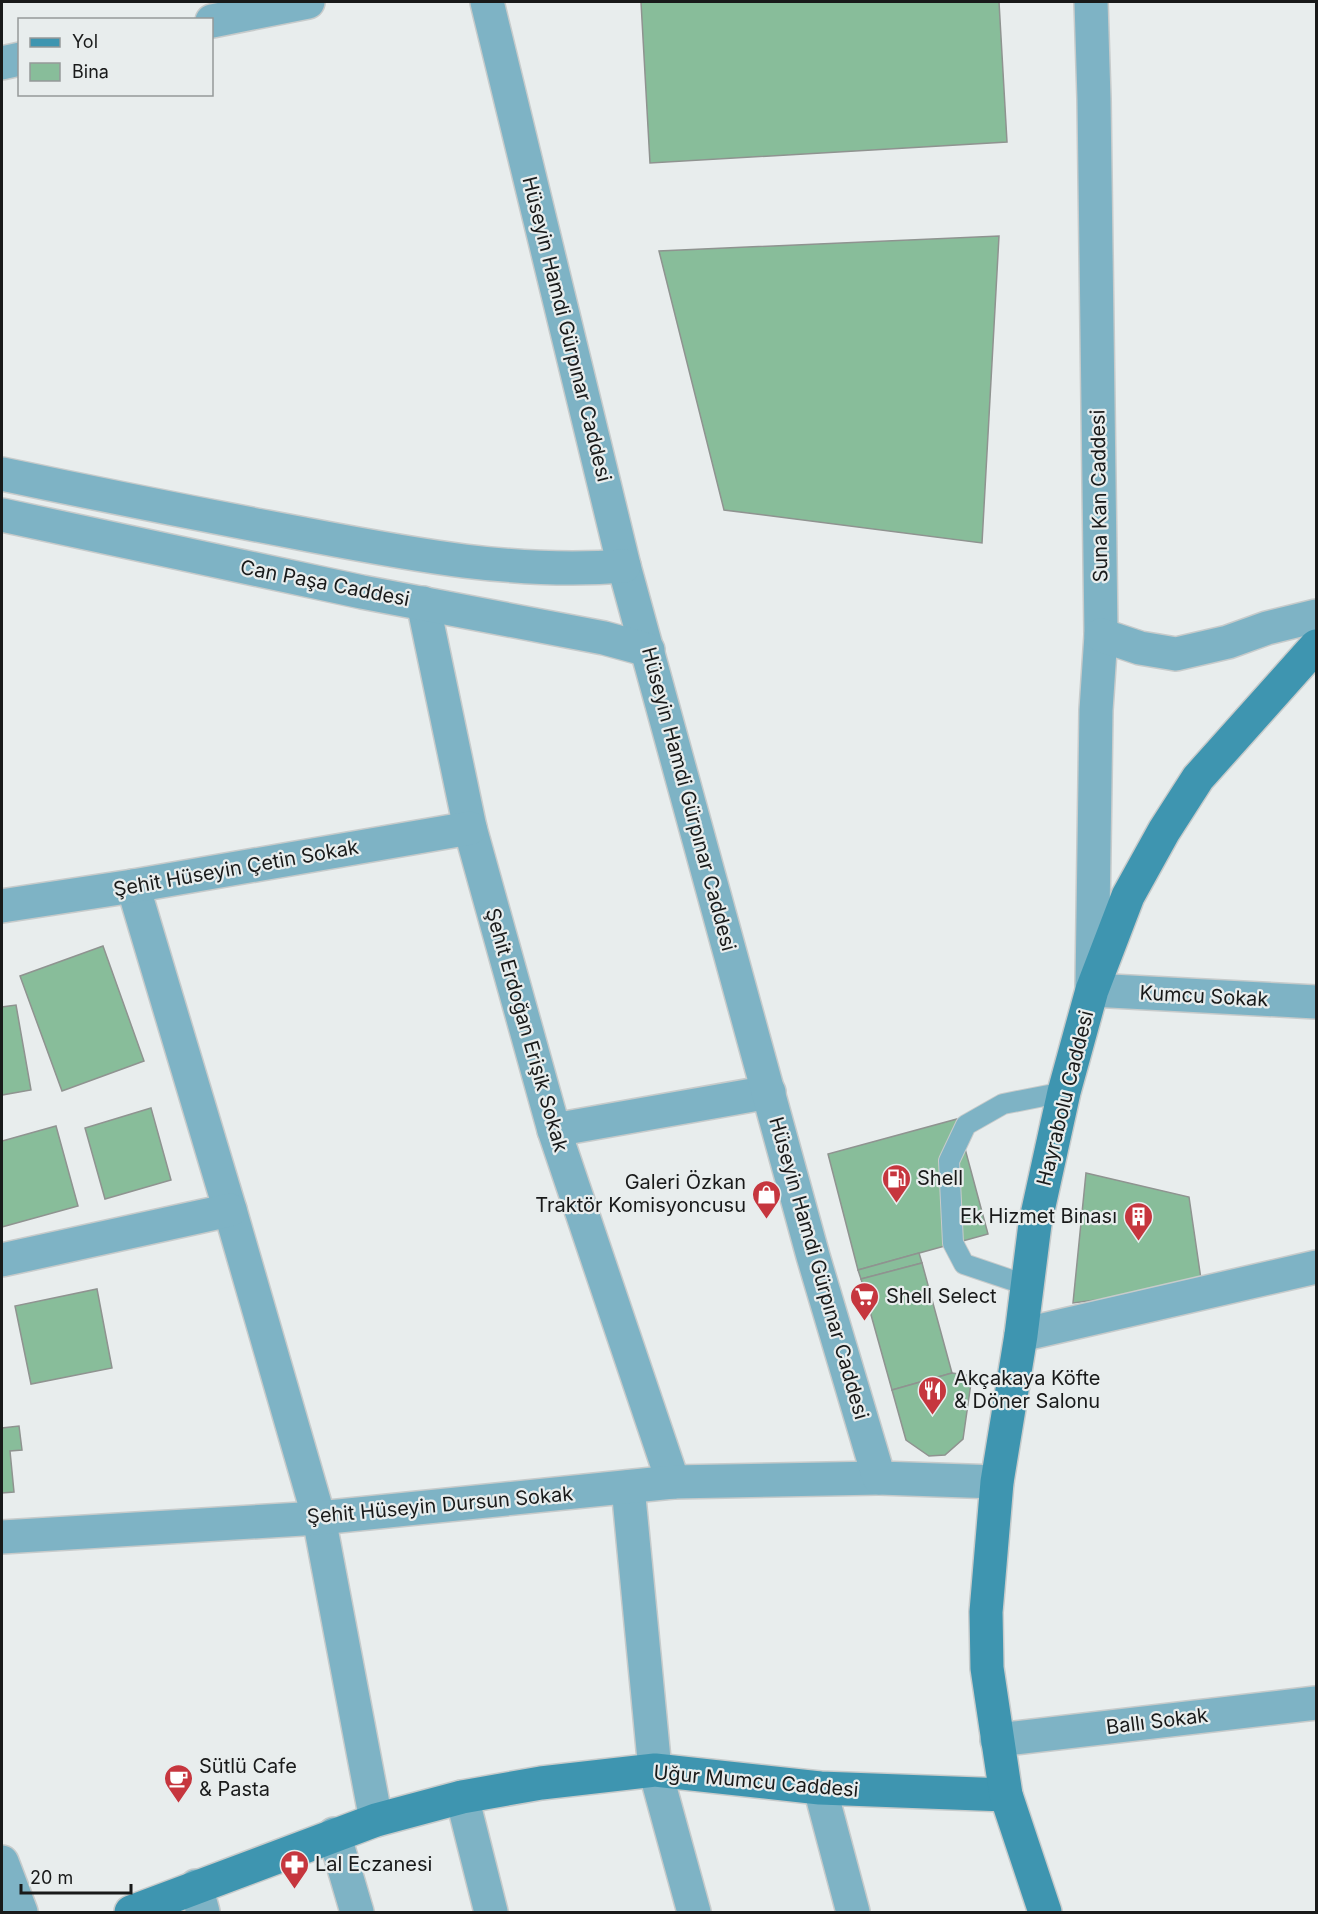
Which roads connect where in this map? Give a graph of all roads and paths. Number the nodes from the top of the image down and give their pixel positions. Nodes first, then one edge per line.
1 (308, 2) edge
2 (487, 2) edge
3 (1091, 2) edge
4 (213, 21) edge
5 (18, 59) edge
6 (2, 63) edge
7 (2, 474) edge
8 (2, 515) edge
9 (624, 566) junction
10 (423, 603) junction
11 (1317, 616) edge
12 (1101, 635) junction
13 (1317, 646) edge
14 (648, 650) junction
15 (470, 828) junction
16 (133, 886) junction
17 (2, 906) edge
18 (1092, 990) junction
19 (1317, 1002) edge
20 (769, 1092) junction
21 (1064, 1092) junction
22 (554, 1130) junction
23 (230, 1210) junction
24 (2, 1260) edge
25 (1317, 1267) edge
26 (1026, 1285) junction
27 (1021, 1335) junction
28 (879, 1478) junction
29 (673, 1482) junction
30 (997, 1482) junction
31 (628, 1487) junction
32 (319, 1518) junction
33 (2, 1537) edge
34 (1317, 1703) edge
35 (997, 1740) junction
36 (655, 1770) junction
37 (820, 1788) junction
38 (1006, 1795) junction
39 (462, 1797) junction
40 (376, 1820) junction
41 (334, 1834) junction
42 (2, 1862) edge
43 (200, 1899) edge
44 (21, 1912) edge
45 (131, 1912) edge
46 (357, 1912) edge
47 (491, 1912) edge
48 (694, 1912) edge
49 (853, 1912) edge
50 (1046, 1912) edge

1 - 4 street
2 - 9 street, Hüseyin Hamdi Gürpınar Caddesi
3 - 12 street, Suna Kan Caddesi
5 - 6 street
7 - 9 street
8 - 10 street, Can Paşa Caddesi
9 - 14 street, Hüseyin Hamdi Gürpınar Caddesi
10 - 14 street, Can Paşa Caddesi
10 - 15 street, Şehit Erdoğan Erişik Sokak
11 - 12 street
12 - 18 street, Suna Kan Caddesi
13 - 18 main road, Hayrabolu Caddesi
14 - 20 street, Hüseyin Hamdi Gürpınar Caddesi
15 - 16 street, Şehit Hüseyin Çetin Sokak
15 - 22 street, Şehit Erdoğan Erişik Sokak
16 - 17 street, Şehit Hüseyin Çetin Sokak
16 - 23 street
18 - 19 street, Kumcu Sokak
18 - 21 main road, Hayrabolu Caddesi
20 - 22 street
20 - 28 street, Hüseyin Hamdi Gürpınar Caddesi
21 - 26 main road, Hayrabolu Caddesi
21 - 26 lane
22 - 29 street, Şehit Erdoğan Erişik Sokak
23 - 24 street
23 - 32 street
25 - 27 street
26 - 27 main road, Hayrabolu Caddesi
27 - 30 main road, Hayrabolu Caddesi
28 - 29 street, Şehit Hüseyin Dursun Sokak
28 - 30 street
29 - 31 street, Şehit Hüseyin Dursun Sokak
30 - 35 main road, Hayrabolu Caddesi
31 - 32 street, Şehit Hüseyin Dursun Sokak
31 - 36 street
32 - 33 street, Şehit Hüseyin Dursun Sokak
32 - 40 street
34 - 35 street, Ballı Sokak
35 - 38 main road, Hayrabolu Caddesi
36 - 37 main road, Uğur Mumcu Caddesi
36 - 39 main road, Uğur Mumcu Caddesi
36 - 48 street
37 - 38 main road, Uğur Mumcu Caddesi
37 - 49 street
38 - 50 main road, Hayrabolu Caddesi
39 - 40 main road, Uğur Mumcu Caddesi
39 - 47 street
40 - 41 main road, Uğur Mumcu Caddesi
41 - 43 main road, Uğur Mumcu Caddesi
41 - 46 street
42 - 44 street
43 - 45 main road, Uğur Mumcu Caddesi

